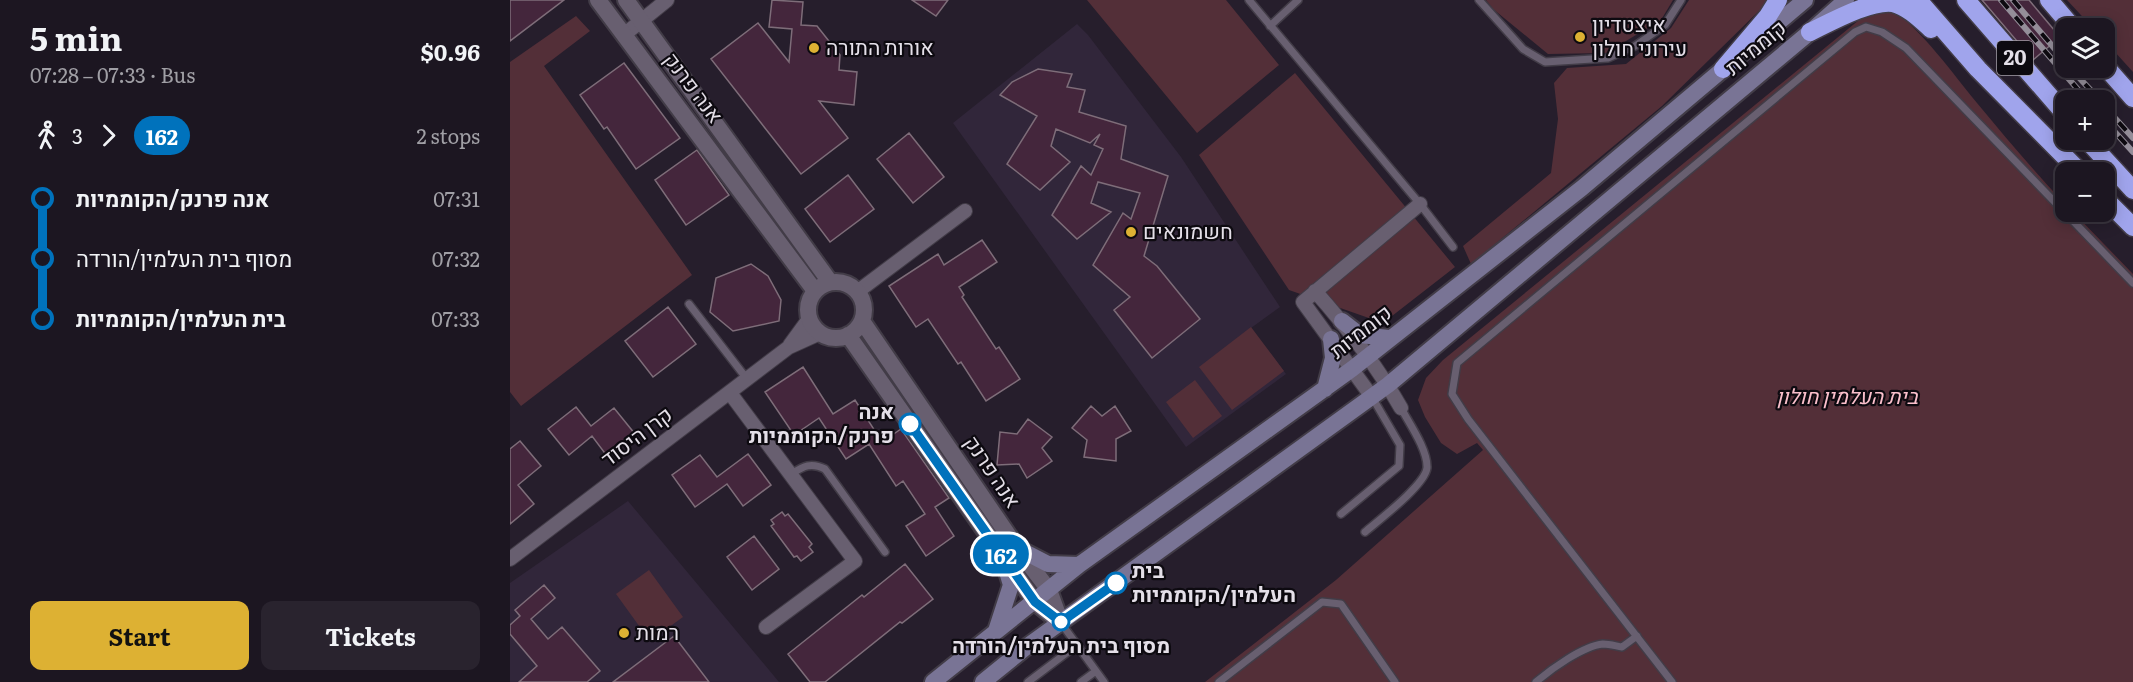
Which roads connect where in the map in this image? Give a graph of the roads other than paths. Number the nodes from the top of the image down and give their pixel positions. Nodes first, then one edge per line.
1 (598, 0) edge
2 (626, 0) edge
3 (667, 0) edge
4 (1298, 0) edge
5 (1479, 0) edge
6 (1681, 0) edge
7 (1778, 0) edge
8 (1805, 0) edge
9 (1846, 0) edge
10 (1918, 0) edge
11 (1966, 0) edge
12 (2049, 0) edge
13 (1253, 2) edge
14 (2064, 18) edge
15 (642, 20) junction
16 (1270, 26) junction
17 (1810, 32) junction
18 (625, 34) junction
19 (1723, 69) junction
20 (1978, 69) junction
21 (2115, 78) edge
22 (2133, 98) edge
23 (2055, 102) edge
24 (2096, 150) edge
25 (2070, 162) edge
26 (2133, 190) edge
27 (1420, 204) junction
28 (2115, 209) edge
29 (965, 211) dead end
30 (2133, 227) edge
31 (1453, 247) dead end
32 (2133, 283) edge
33 (823, 287) junction
34 (1315, 291) junction
35 (857, 292) junction
36 (689, 304) dead end
37 (809, 319) junction
38 (862, 321) junction
39 (1342, 321) junction
40 (820, 333) junction
41 (848, 335) junction
42 (1389, 338) junction
43 (1331, 339) junction
44 (789, 347) junction
45 (1366, 356) junction
46 (1352, 369) junction
47 (747, 379) junction
48 (1388, 385) junction
49 (1325, 389) junction
50 (730, 393) junction
51 (1372, 397) junction
52 (1401, 408) joint
53 (791, 474) junction
54 (1341, 514) dead end
55 (1365, 532) dead end
56 (885, 552) dead end
57 (1009, 552) junction
58 (510, 559) edge
59 (1080, 565) junction
60 (1048, 590) junction
61 (1035, 602) junction
62 (1061, 622) junction
63 (766, 627) dead end
64 (996, 631) junction
65 (1636, 636) junction
66 (1077, 645) junction
67 (1096, 672) junction
68 (933, 682) edge
69 (983, 682) edge
70 (1028, 682) edge
71 (1081, 682) edge
72 (1104, 682) edge
73 (1219, 682) edge
74 (1395, 682) edge
75 (1536, 682) edge
76 (1672, 682) edge

1 - 18 street, אנה פרנק
2 - 15 street, אנה פרנק
3 - 15 street
4 - 16 lane
5 - 6 lane
7 - 19 highway
8 - 19 main road, קוממיות
9 - 17 main road, קוממיות
10 - 20 highway
11 - 23 highway, 20
12 - 14 highway
13 - 16 lane
15 - 18 street
15 - 33 street, אנה פרנק
16 - 27 lane
17 - 20 highway
17 - 48 main road, קוממיות
18 - 33 street, אנה פרנק
19 - 42 main road, קוממיות
20 - 25 highway
21 - 22 highway
24 - 26 highway
27 - 31 lane
27 - 34 street
28 - 30 highway
29 - 35 street
32 - 65 lane
33 - 35 street
33 - 37 street
34 - 39 street
34 - 43 street
35 - 38 street
36 - 47 lane
37 - 40 street
37 - 44 street, קרן היסוד
38 - 41 street
38 - 57 street, אנה פרנק
39 - 42 main road
39 - 45 street
40 - 41 street
40 - 44 street, קרן היסוד
41 - 57 street, אנה פרנק
42 - 45 main road, קוממיות
43 - 46 street
43 - 49 main road
44 - 47 street, קרן היסוד
45 - 46 main road, קוממיות
45 - 48 street
46 - 49 main road, קוממיות
46 - 51 street
47 - 50 street, קרן היסוד
48 - 51 main road, קוממיות
48 - 52 street
49 - 59 main road, קוממיות
50 - 53 street
50 - 58 street, קרן היסוד
51 - 54 lane
51 - 62 main road, קוממיות
52 - 55 lane
53 - 56 lane
53 - 63 street
57 - 59 main road
57 - 60 street, אנה פרנק
57 - 61 street, אנה פרנק
57 - 64 main road
59 - 60 main road, קוממיות
60 - 61 main road, קוממיות
60 - 62 street, אנה פרנק
61 - 62 street, אנה פרנק
61 - 64 main road, קוממיות
62 - 66 lane
62 - 69 main road, קוממיות
64 - 68 main road, קוממיות
65 - 75 lane
65 - 76 lane
66 - 67 lane
66 - 70 lane
67 - 71 lane
67 - 72 lane
73 - 74 lane

